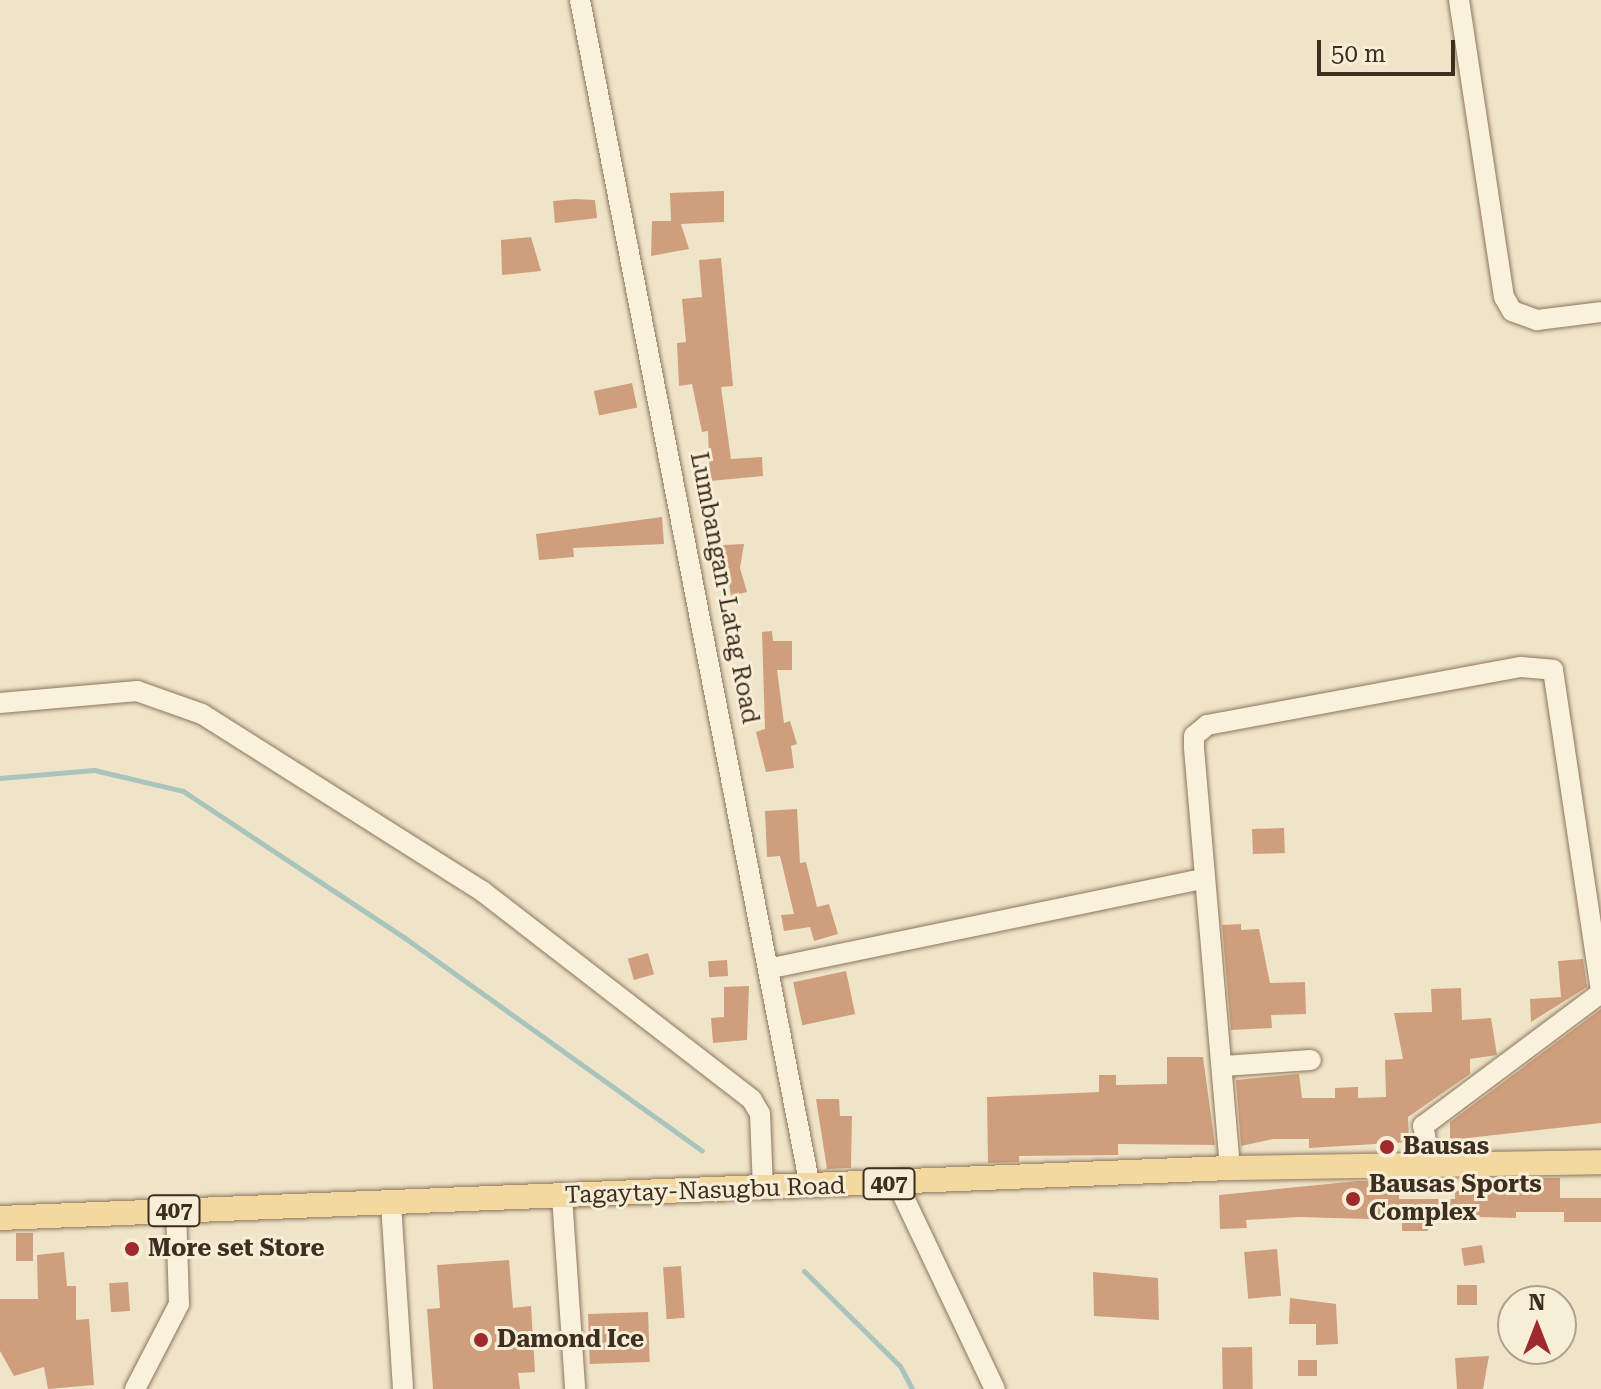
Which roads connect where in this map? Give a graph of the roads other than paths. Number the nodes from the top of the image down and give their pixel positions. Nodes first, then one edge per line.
1 (580, 0) edge
2 (1459, 0) edge
3 (1601, 312) edge
4 (0, 703) edge
5 (1202, 879) junction
6 (772, 968) junction
7 (1601, 991) edge
8 (1311, 1060) dead end
9 (1223, 1066) junction
10 (1430, 1161) junction
11 (1601, 1162) edge
12 (1230, 1168) junction
13 (897, 1183) junction
14 (810, 1187) junction
15 (763, 1189) junction
16 (562, 1196) junction
17 (391, 1203) junction
18 (176, 1210) junction
19 (0, 1218) edge
20 (135, 1389) edge
21 (403, 1389) edge
22 (575, 1389) edge
23 (995, 1389) edge

1 - 6 street, Lumbangan-Latag Road
2 - 3 street
4 - 15 street
5 - 6 street
5 - 7 street
5 - 9 street
6 - 14 street, Lumbangan-Latag Road
7 - 10 street
8 - 9 street
9 - 12 street
10 - 11 main road, Tagaytay-Nasugbu Road / 407
10 - 12 main road, Tagaytay-Nasugbu Road / 407
12 - 13 main road, Tagaytay-Nasugbu Road / 407
13 - 14 main road, Tagaytay-Nasugbu Road / 407
13 - 23 street
14 - 15 main road, Tagaytay-Nasugbu Road / 407
15 - 16 main road, Tagaytay-Nasugbu Road / 407
16 - 17 main road, Tagaytay-Nasugbu Road / 407
16 - 22 street
17 - 18 main road, Tagaytay-Nasugbu Road / 407
17 - 21 street
18 - 19 main road, Tagaytay-Nasugbu Road / 407
18 - 20 street

